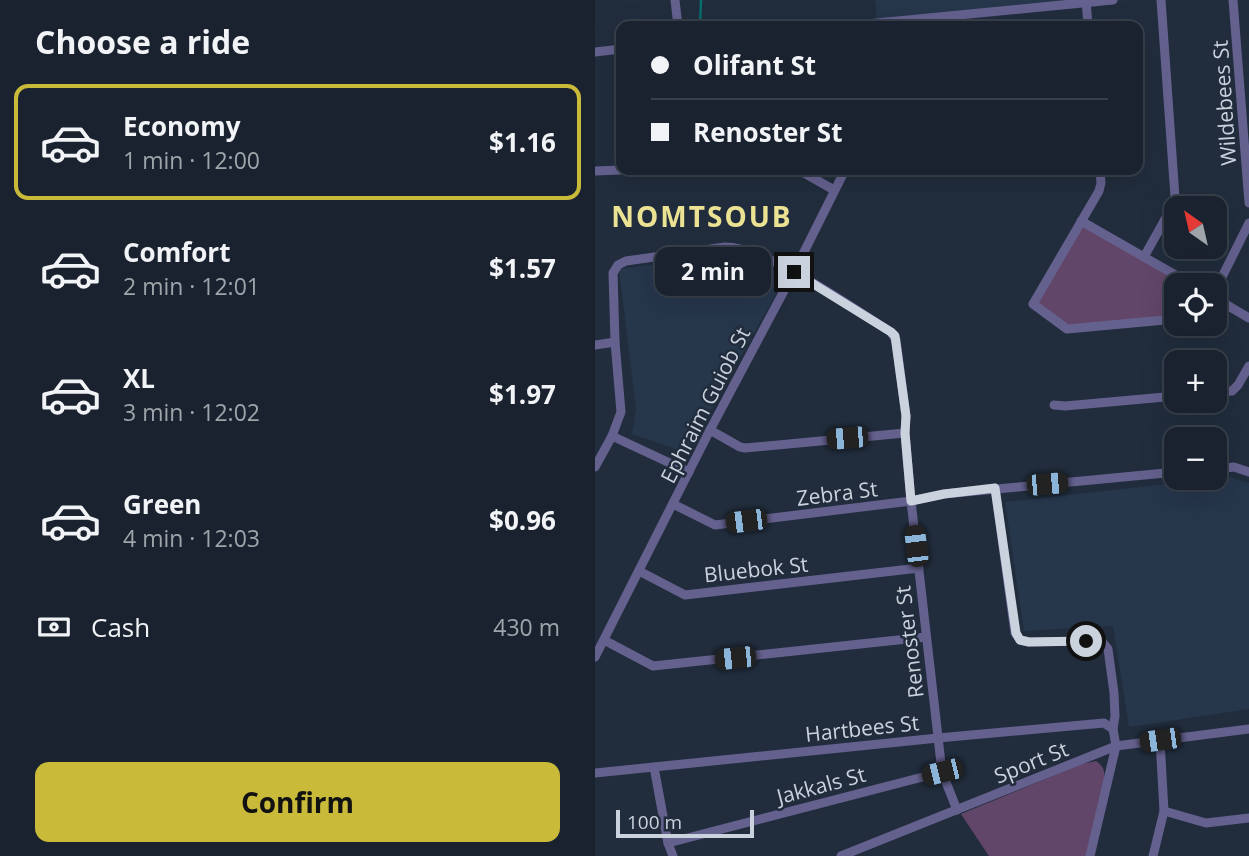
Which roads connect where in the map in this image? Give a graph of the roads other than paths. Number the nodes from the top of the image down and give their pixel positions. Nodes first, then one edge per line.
1 (675, 0) edge
2 (1113, 0) edge
3 (1161, 0) edge
4 (1233, 0) edge
5 (1086, 1) edge
6 (677, 21) edge
7 (946, 21) edge
8 (1088, 21) edge
9 (616, 50) edge
10 (595, 52) edge
11 (616, 170) edge
12 (595, 172) edge
13 (808, 175) edge
14 (842, 175) edge
15 (1100, 175) edge
16 (834, 190) junction
17 (1249, 203) edge
18 (1081, 221) junction
19 (1249, 223) edge
20 (1144, 257) junction
21 (794, 272) junction
22 (1172, 273) edge
23 (1224, 273) edge
24 (1227, 305) edge
25 (1249, 317) edge
26 (1164, 320) edge
27 (615, 342) junction
28 (595, 345) edge
29 (1249, 366) edge
30 (1227, 391) edge
31 (1164, 397) edge
32 (1054, 405) dead end
33 (711, 430) junction
34 (905, 433) junction
35 (612, 436) junction
36 (595, 467) edge
37 (1227, 468) edge
38 (689, 472) junction
39 (1249, 472) edge
40 (1164, 473) edge
41 (995, 488) junction
42 (911, 501) junction
43 (673, 503) junction
44 (919, 568) junction
45 (639, 571) junction
46 (926, 636) junction
47 (604, 640) junction
48 (595, 657) edge
49 (1113, 729) junction
50 (1249, 729) edge
51 (938, 738) junction
52 (1160, 740) junction
53 (1116, 746) junction
54 (654, 767) junction
55 (942, 772) junction
56 (595, 773) edge
57 (957, 810) junction
58 (1164, 811) junction
59 (1249, 818) edge
60 (668, 843) junction
61 (673, 856) edge
62 (841, 856) edge
63 (1090, 856) edge
64 (1153, 856) edge

1 - 6 street
2 - 5 street
3 - 20 street
4 - 17 street, Wildebees St
5 - 7 street
5 - 8 street
9 - 10 street
11 - 12 street
13 - 16 street
14 - 16 street, Ephraim Guiob St
15 - 18 street
16 - 21 street, Ephraim Guiob St
18 - 20 street
18 - 26 street
19 - 23 street
20 - 22 street
21 - 27 street
21 - 33 street, Ephraim Guiob St
21 - 34 street, Renoster St
24 - 25 street
27 - 28 street
27 - 35 street
29 - 30 street
31 - 32 street
33 - 34 street
33 - 38 street, Ephraim Guiob St
34 - 42 street, Renoster St
35 - 36 street
35 - 38 street
37 - 39 street
38 - 43 street, Ephraim Guiob St
40 - 41 street, Zebra St
41 - 42 street, Zebra St
41 - 49 street
42 - 43 street, Zebra St
42 - 44 street, Renoster St
43 - 45 street, Ephraim Guiob St
44 - 45 street, Bluebok St
44 - 46 street, Renoster St
45 - 47 street, Ephraim Guiob St
46 - 47 street
46 - 51 street, Renoster St
47 - 48 street, Ephraim Guiob St
49 - 51 street, Hartbees St
49 - 53 street
50 - 52 street, Sport St
51 - 54 street, Hartbees St
51 - 55 street, Renoster St
52 - 53 street, Sport St
52 - 58 street
53 - 57 street, Sport St
53 - 63 street
54 - 56 street, Hartbees St
54 - 60 street
55 - 57 street, Renoster St
55 - 60 street, Jakkals St
57 - 62 street, Sport St
58 - 59 street
58 - 64 street
60 - 61 street

